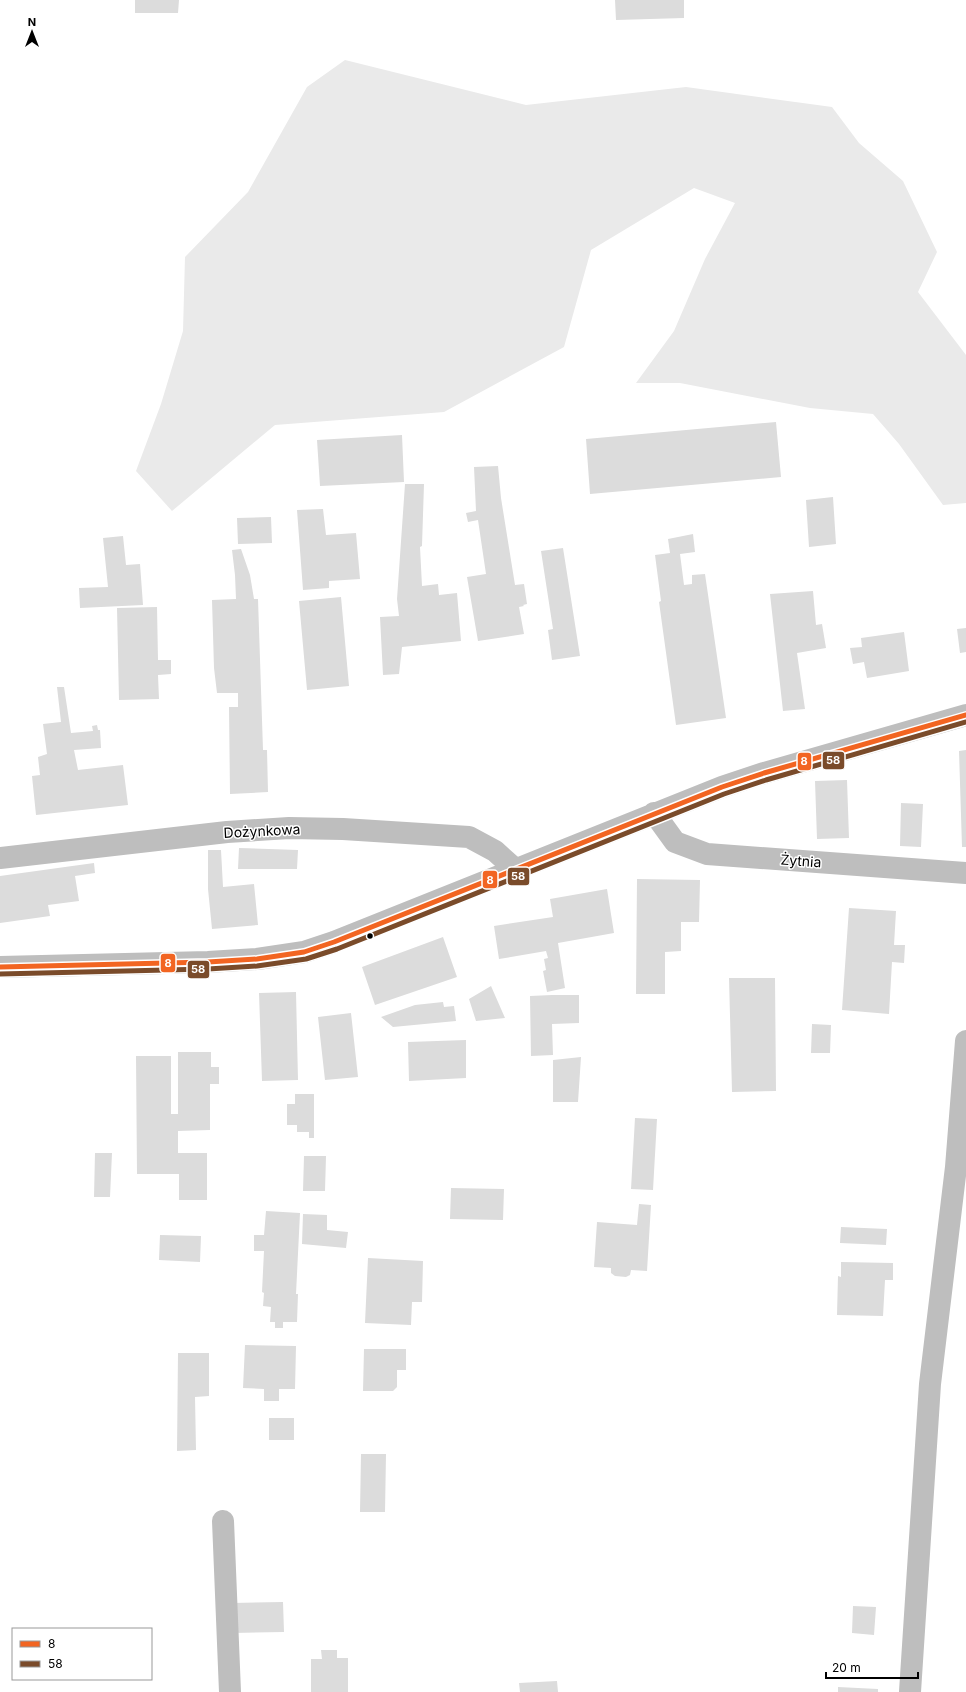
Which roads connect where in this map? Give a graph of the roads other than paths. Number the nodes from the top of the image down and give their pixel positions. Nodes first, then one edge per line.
1 (966, 715) edge
2 (654, 813) junction
3 (0, 858) edge
4 (515, 869) junction
5 (966, 873) edge
6 (0, 967) edge
7 (966, 1041) edge
8 (223, 1521) dead end
9 (230, 1692) edge
10 (910, 1692) edge

1 - 2 street
2 - 4 street
2 - 5 street, Żytnia
3 - 4 street, Dożynkowa
4 - 6 street
7 - 10 street
8 - 9 street

